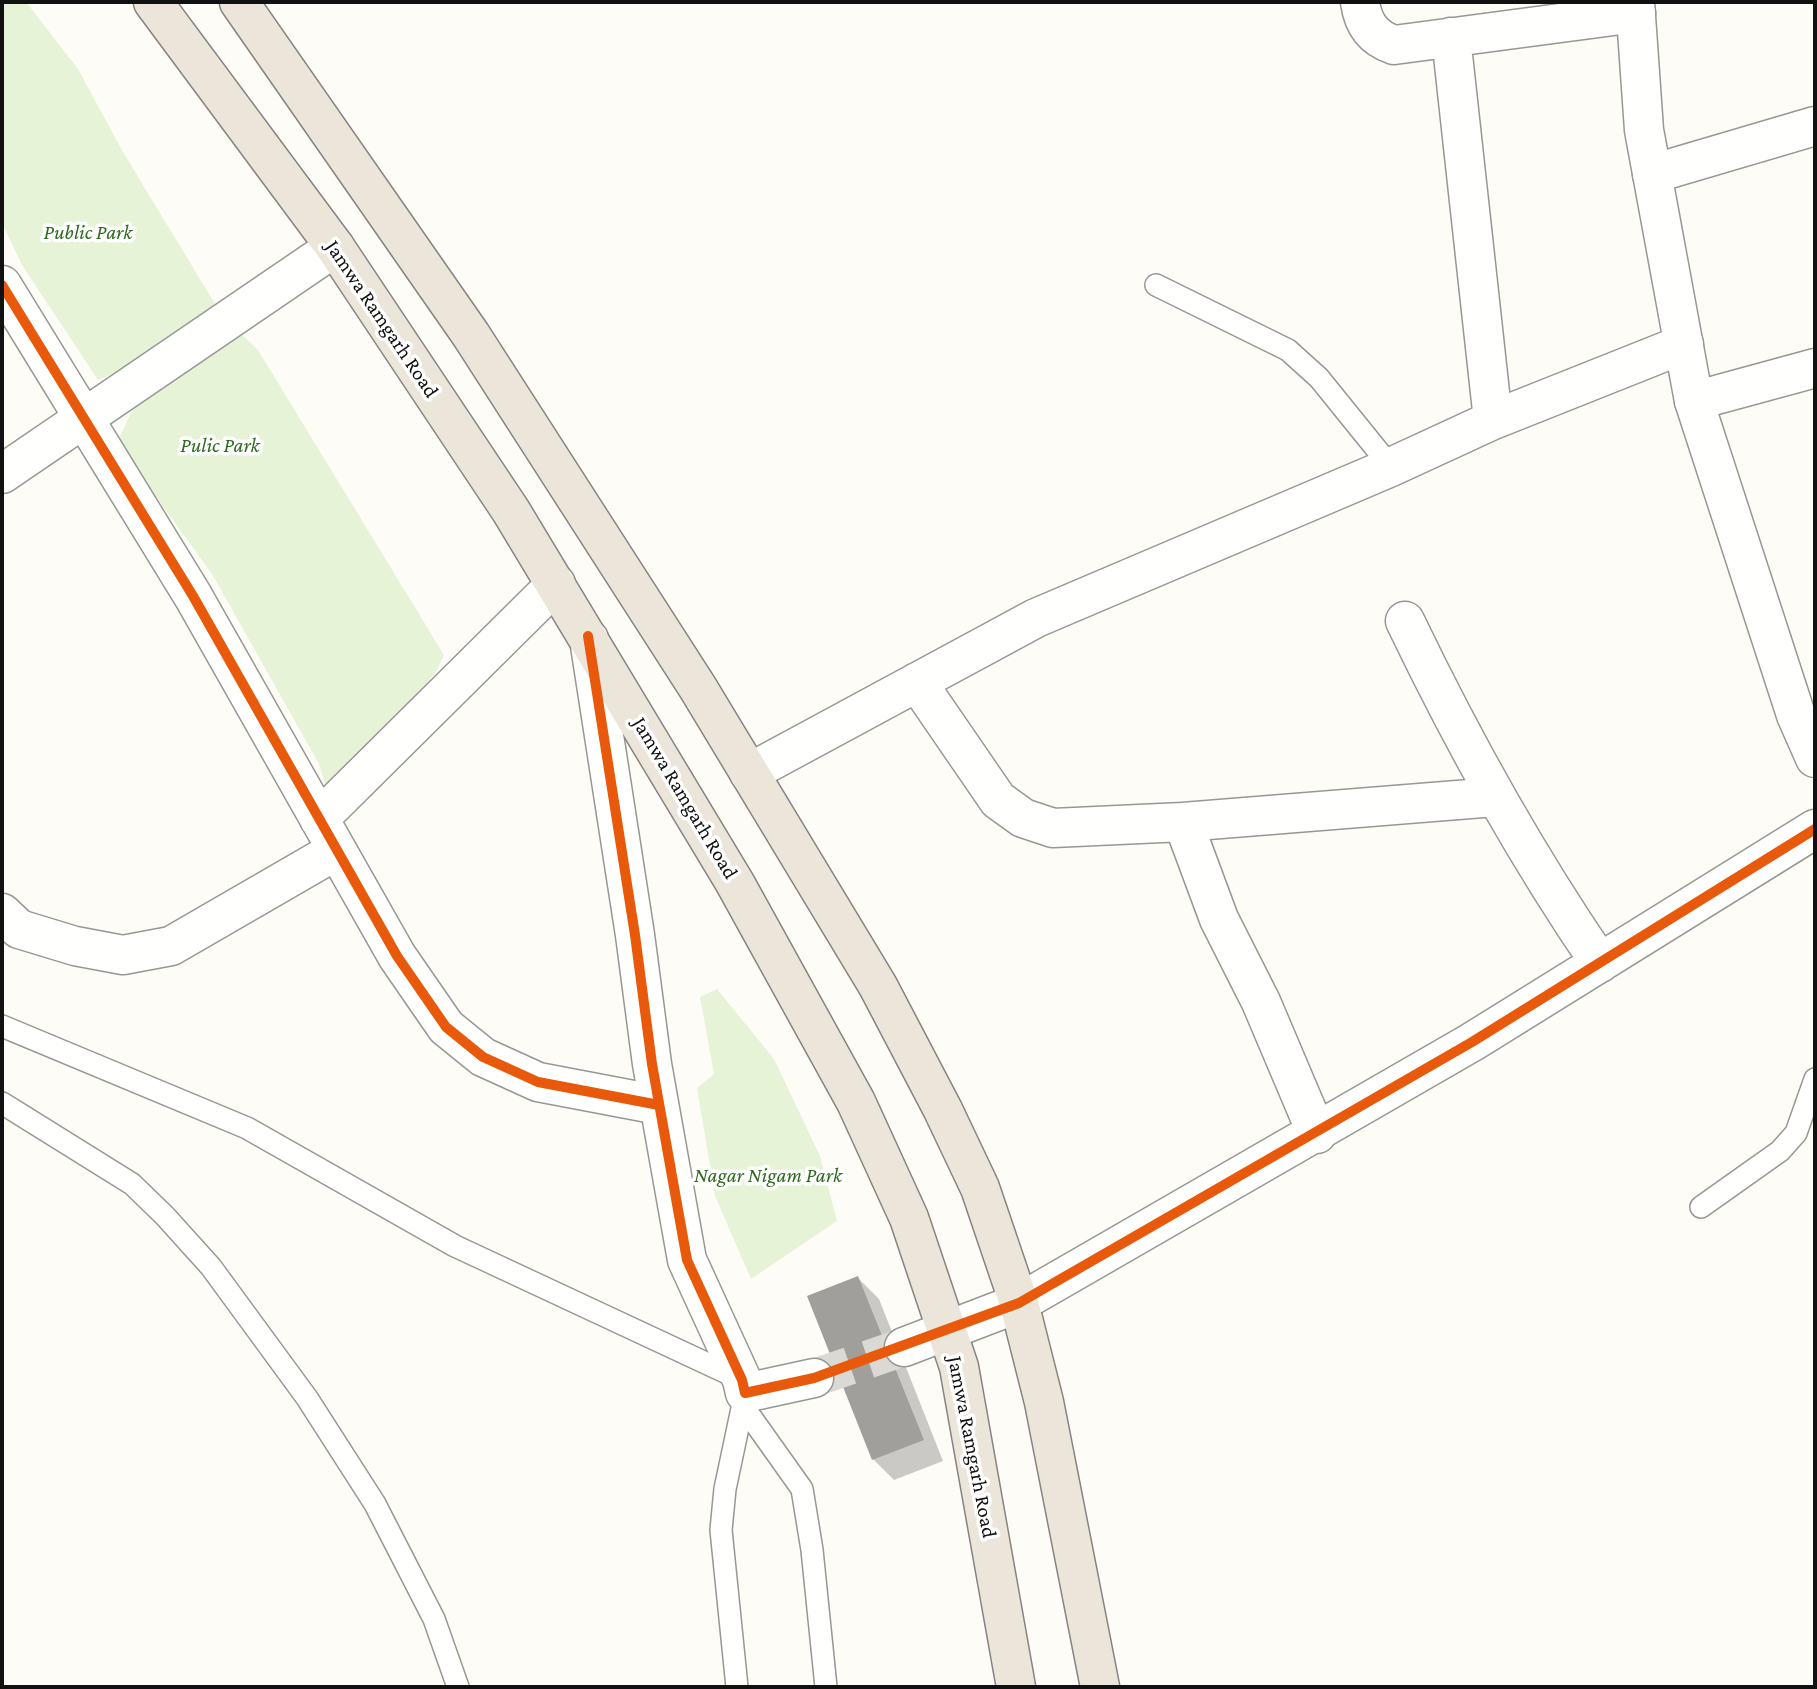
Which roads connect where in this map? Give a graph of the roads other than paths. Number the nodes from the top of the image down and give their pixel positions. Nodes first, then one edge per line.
1 (153, 2) edge
2 (239, 2) edge
3 (1360, 2) edge
4 (1635, 8) edge
5 (1451, 37) junction
6 (1815, 126) edge
7 (1653, 174) junction
8 (335, 247) junction
9 (2, 285) edge
10 (1156, 285) dead end
11 (1684, 344) junction
12 (1815, 368) edge
13 (1694, 401) junction
14 (84, 418) junction
15 (1493, 420) junction
16 (1391, 467) junction
17 (2, 474) edge
18 (556, 584) junction
19 (1405, 621) dead end
20 (588, 636) junction
21 (917, 682) junction
22 (1812, 744) edge
23 (749, 773) junction
24 (1495, 797) junction
25 (1182, 822) junction
26 (1815, 829) edge
27 (328, 834) junction
28 (2, 913) edge
29 (1600, 963) junction
30 (2, 1026) edge
31 (1815, 1079) edge
32 (2, 1103) edge
33 (659, 1105) junction
34 (1317, 1133) junction
35 (1700, 1207) dead end
36 (1019, 1303) junction
37 (947, 1332) junction
38 (904, 1347) tunnel mouth
39 (814, 1378) tunnel mouth
40 (744, 1393) junction
41 (458, 1687) edge
42 (737, 1687) edge
43 (826, 1687) edge
44 (1016, 1687) edge
45 (1101, 1687) edge

1 - 8 highway, Jamwa Ramgarh Road
2 - 23 highway
3 - 5 street
4 - 5 street
4 - 7 street
5 - 15 street
6 - 7 street
7 - 11 street
8 - 14 street
8 - 18 highway, Jamwa Ramgarh Road
9 - 14 street
10 - 16 lane
11 - 13 street
11 - 15 street
12 - 13 street
13 - 22 street
14 - 17 street
14 - 27 street
15 - 16 street
16 - 21 street
18 - 20 highway, Jamwa Ramgarh Road
18 - 27 street
19 - 24 street
20 - 33 street
20 - 37 highway, Jamwa Ramgarh Road
21 - 23 street
21 - 25 street
23 - 36 highway
24 - 25 street
24 - 29 street
25 - 34 street
26 - 29 street
27 - 28 street
27 - 33 street
29 - 34 street
30 - 40 lane
31 - 35 lane
32 - 41 lane
33 - 40 street
34 - 36 street
36 - 37 street
36 - 45 highway
37 - 38 street
37 - 44 highway, Jamwa Ramgarh Road
39 - 40 street
40 - 42 lane
40 - 43 lane

